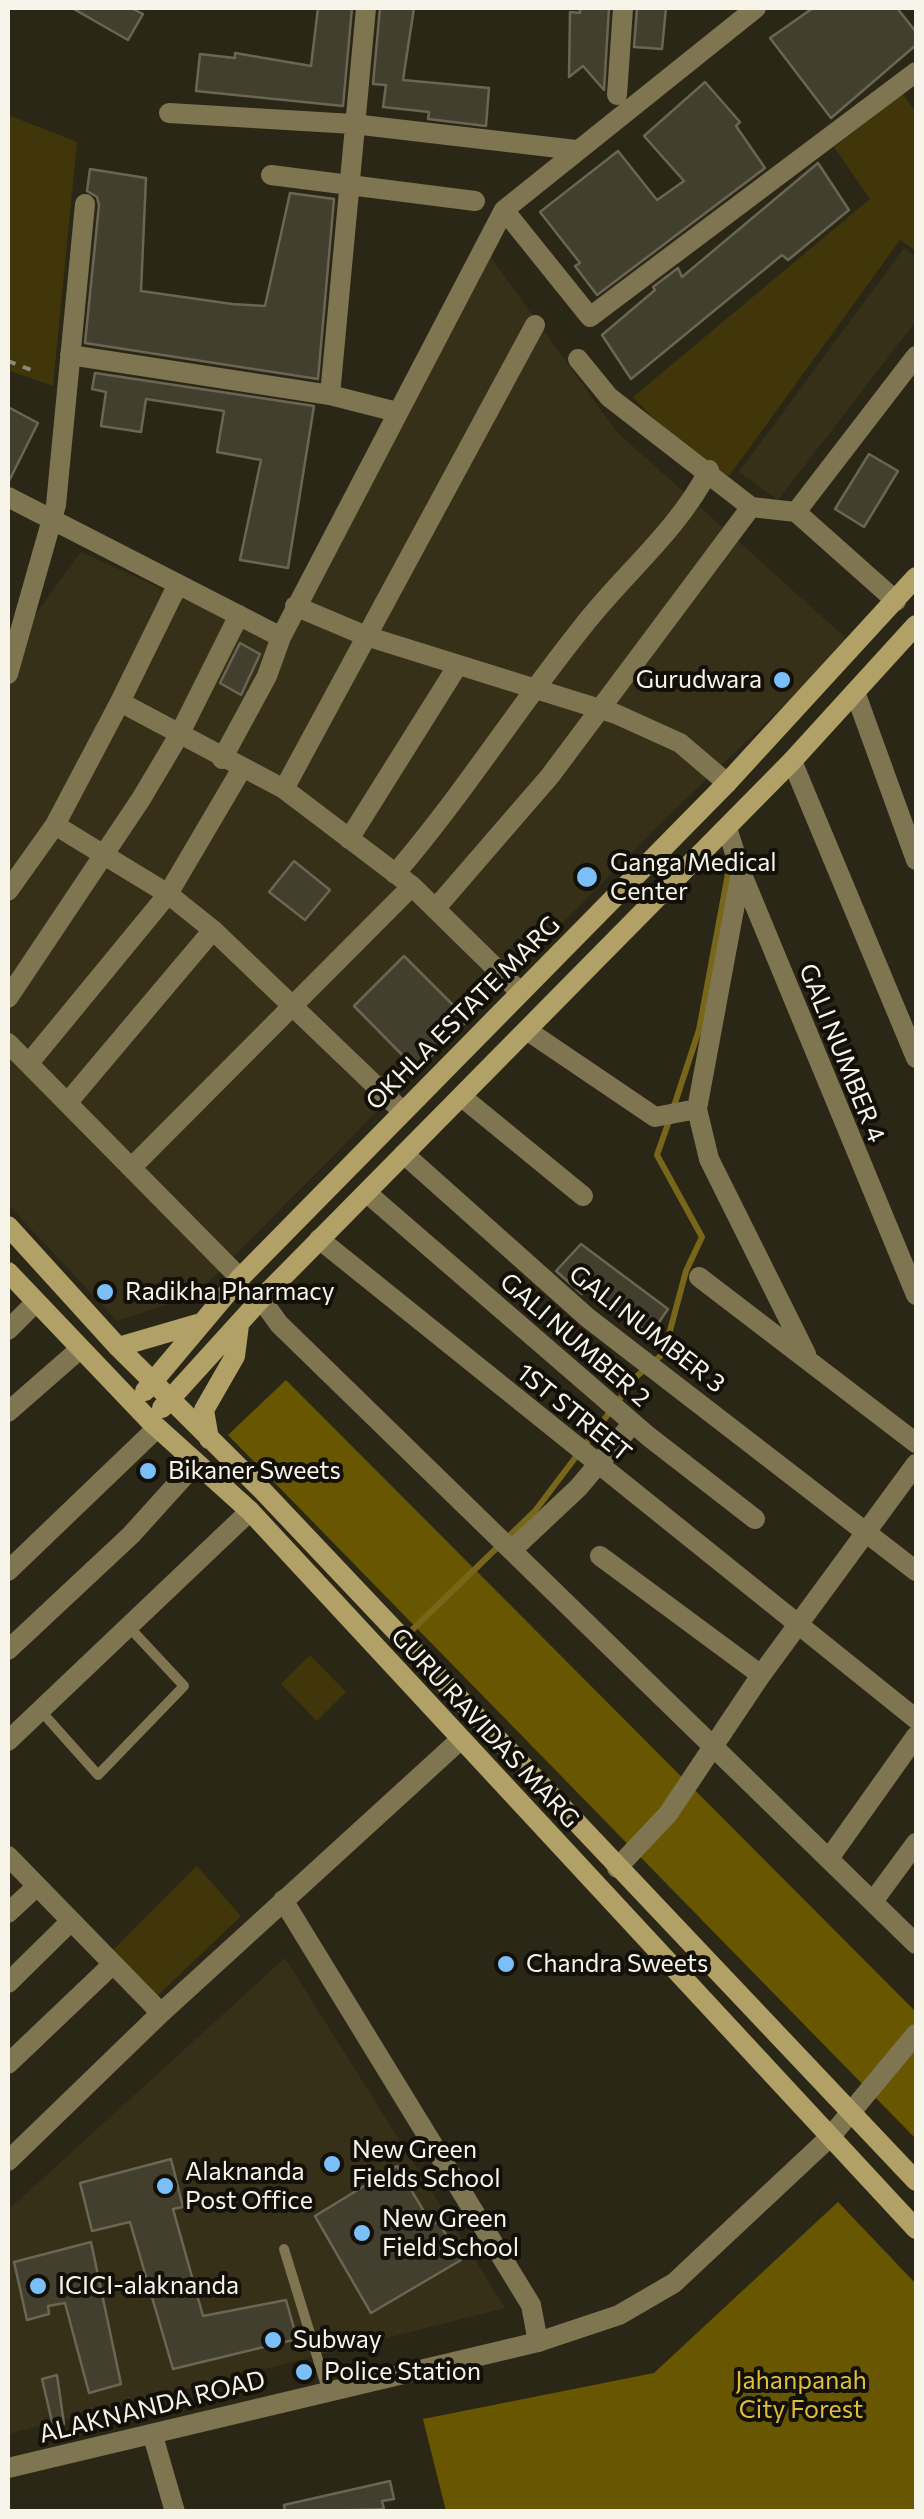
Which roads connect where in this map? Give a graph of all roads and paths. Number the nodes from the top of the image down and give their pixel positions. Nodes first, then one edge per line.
1 (366, 8) edge
2 (624, 8) edge
3 (756, 8) edge
4 (916, 72) edge
5 (617, 94) dead end
6 (169, 113) dead end
7 (353, 124) junction
8 (576, 150) junction
9 (271, 175) dead end
10 (351, 186) junction
11 (476, 201) dead end
12 (85, 204) dead end
13 (504, 210) junction
14 (536, 325) dead end
15 (70, 355) junction
16 (916, 356) edge
17 (578, 360) dead end
18 (8, 361) edge
19 (34, 371) dead end
20 (330, 395) junction
21 (397, 412) junction
22 (708, 470) junction
23 (8, 497) edge
24 (751, 506) junction
25 (796, 512) junction
26 (53, 520) junction
27 (916, 577) edge
28 (178, 584) junction
29 (896, 601) junction
30 (295, 606) junction
31 (239, 615) junction
32 (916, 625) edge
33 (366, 636) junction
34 (281, 637) junction
35 (458, 664) junction
36 (8, 674) edge
37 (536, 689) junction
38 (855, 692) junction
39 (120, 702) junction
40 (600, 709) junction
41 (179, 736) junction
42 (222, 759) junction
43 (792, 761) junction
44 (242, 770) junction
45 (727, 782) junction
46 (284, 790) junction
47 (55, 825) junction
48 (727, 828) junction
49 (349, 839) junction
50 (103, 854) junction
51 (916, 860) edge
52 (741, 872) junction
53 (404, 880) junction
54 (8, 892) edge
55 (168, 894) junction
56 (435, 909) junction
57 (213, 930) junction
58 (520, 992) junction
59 (8, 998) edge
60 (292, 1005) junction
61 (528, 1032) junction
62 (8, 1043) edge
63 (916, 1058) edge
64 (29, 1062) junction
65 (462, 1097) junction
66 (68, 1102) junction
67 (697, 1109) junction
68 (401, 1110) junction
69 (404, 1154) junction
70 (132, 1167) junction
71 (367, 1193) junction
72 (583, 1196) dead end
73 (8, 1226) edge
74 (320, 1239) junction
75 (8, 1272) edge
76 (699, 1277) dead end
77 (240, 1278) junction
78 (916, 1294) edge
79 (261, 1299) junction
80 (36, 1302) junction
81 (198, 1324) junction
82 (239, 1326) junction
83 (8, 1330) edge
84 (118, 1347) junction
85 (80, 1349) junction
86 (806, 1354) junction
87 (152, 1382) junction
88 (169, 1400) junction
89 (134, 1403) junction
90 (8, 1412) edge
91 (632, 1423) junction
92 (153, 1424) junction
93 (916, 1442) edge
94 (211, 1443) junction
95 (196, 1463) junction
96 (916, 1464) edge
97 (599, 1465) junction
98 (250, 1510) junction
99 (755, 1519) dead end
100 (868, 1531) junction
101 (512, 1550) junction
102 (600, 1556) dead end
103 (8, 1571) edge
104 (916, 1572) edge
105 (798, 1625) junction
106 (128, 1627) junction
107 (8, 1650) edge
108 (761, 1675) junction
109 (40, 1710) junction
110 (916, 1719) edge
111 (916, 1736) edge
112 (460, 1740) junction
113 (8, 1742) edge
114 (710, 1748) junction
115 (916, 1843) edge
116 (8, 1856) edge
117 (830, 1857) junction
118 (617, 1868) junction
119 (37, 1886) junction
120 (283, 1900) junction
121 (874, 1900) junction
122 (8, 1913) edge
123 (71, 1921) junction
124 (916, 1944) edge
125 (113, 1964) junction
126 (8, 1983) edge
127 (160, 2013) junction
128 (916, 2034) edge
129 (8, 2064) edge
130 (852, 2112) junction
131 (831, 2136) junction
132 (8, 2161) edge
133 (916, 2181) edge
134 (916, 2229) edge
135 (284, 2248) dead end
136 (538, 2342) junction
137 (327, 2390) junction
138 (153, 2436) junction
139 (8, 2468) edge
140 (174, 2512) edge

1 - 7 street
2 - 5 street
3 - 8 street
4 - 13 street
6 - 7 street
7 - 8 street
7 - 10 street
8 - 13 street
9 - 10 street
10 - 11 street
10 - 20 street
12 - 15 street
13 - 21 street
14 - 33 street
15 - 20 street
15 - 26 street
16 - 25 street
17 - 22 street
18 - 19 path
20 - 21 street
21 - 30 street
22 - 24 street
22 - 37 street
23 - 26 street
24 - 25 street
24 - 40 street
25 - 29 street
26 - 28 street
26 - 36 street
27 - 29 main road, OKHLA ESTATE MARG
28 - 31 street
28 - 39 street
29 - 45 main road, OKHLA ESTATE MARG
30 - 33 street
30 - 34 street
31 - 34 street
31 - 41 street
32 - 38 main road
33 - 35 street
33 - 46 street
34 - 42 street
35 - 37 street
35 - 49 street
37 - 40 street
37 - 53 street
38 - 43 main road
38 - 51 street
39 - 41 street
39 - 47 street
40 - 45 street
40 - 56 street
41 - 42 street
41 - 50 street
42 - 44 street
43 - 48 main road
43 - 63 street
44 - 46 street
44 - 55 street
45 - 58 main road, OKHLA ESTATE MARG
46 - 49 street
47 - 50 street
47 - 54 street
48 - 52 street, GALI NUMBER 4
48 - 61 main road
49 - 53 street
50 - 55 street
50 - 59 street
52 - 67 street
52 - 78 street, GALI NUMBER 4
53 - 56 street
53 - 60 street
55 - 57 street
55 - 64 street
56 - 58 street
57 - 60 street
57 - 66 street
58 - 68 main road, OKHLA ESTATE MARG
60 - 68 street
60 - 70 street
61 - 65 main road
61 - 67 street
62 - 64 street
64 - 66 street
65 - 69 main road
65 - 72 street
66 - 70 street
67 - 86 street
68 - 77 main road, OKHLA ESTATE MARG
69 - 71 main road
69 - 100 street, GALI NUMBER 3
70 - 77 street
71 - 74 main road
71 - 91 street, GALI NUMBER 2
73 - 84 main road, GURU RAVIDAS MARG
74 - 79 main road
74 - 97 street, 1ST STREET
75 - 80 main road, GURU RAVIDAS MARG
76 - 86 street
77 - 81 main road, OKHLA ESTATE MARG
79 - 82 main road
79 - 101 street
80 - 83 street
80 - 85 main road, GURU RAVIDAS MARG
81 - 84 main road
81 - 87 main road, OKHLA ESTATE MARG
82 - 88 main road
82 - 94 main road
84 - 87 main road, GURU RAVIDAS MARG
85 - 89 main road, GURU RAVIDAS MARG
85 - 90 street
86 - 93 street
87 - 88 main road, GURU RAVIDAS MARG
87 - 89 main road, OKHLA ESTATE MARG
88 - 92 main road
88 - 94 main road, GURU RAVIDAS MARG
89 - 92 main road, GURU RAVIDAS MARG
91 - 97 street
91 - 99 street, GALI NUMBER 2
92 - 95 main road, GURU RAVIDAS MARG
92 - 103 street
94 - 118 main road, GURU RAVIDAS MARG
95 - 98 main road, GURU RAVIDAS MARG
95 - 107 street
96 - 100 street
97 - 101 street
97 - 105 street, 1ST STREET
98 - 106 street
98 - 112 main road, GURU RAVIDAS MARG
100 - 104 street, GALI NUMBER 3
100 - 105 street
101 - 114 street
102 - 108 street
105 - 108 street
105 - 110 street, 1ST STREET
106 - 109 street
106 - 109 lane
108 - 114 street
109 - 113 street
111 - 117 street
112 - 120 street
112 - 131 main road, GURU RAVIDAS MARG
114 - 117 street
114 - 118 street
115 - 121 street
116 - 119 street
117 - 121 street
118 - 130 main road, GURU RAVIDAS MARG
119 - 122 street
119 - 123 street
120 - 127 street
120 - 136 street
121 - 124 street
123 - 125 street
123 - 126 street
125 - 127 street
125 - 129 street
127 - 132 street
128 - 130 street, ALAKNANDA ROAD
130 - 131 street, ALAKNANDA ROAD
130 - 133 main road, GURU RAVIDAS MARG
131 - 134 main road, GURU RAVIDAS MARG
131 - 136 street, ALAKNANDA ROAD
135 - 137 lane
136 - 137 street, ALAKNANDA ROAD
137 - 138 street, ALAKNANDA ROAD
138 - 139 street, ALAKNANDA ROAD
138 - 140 street

